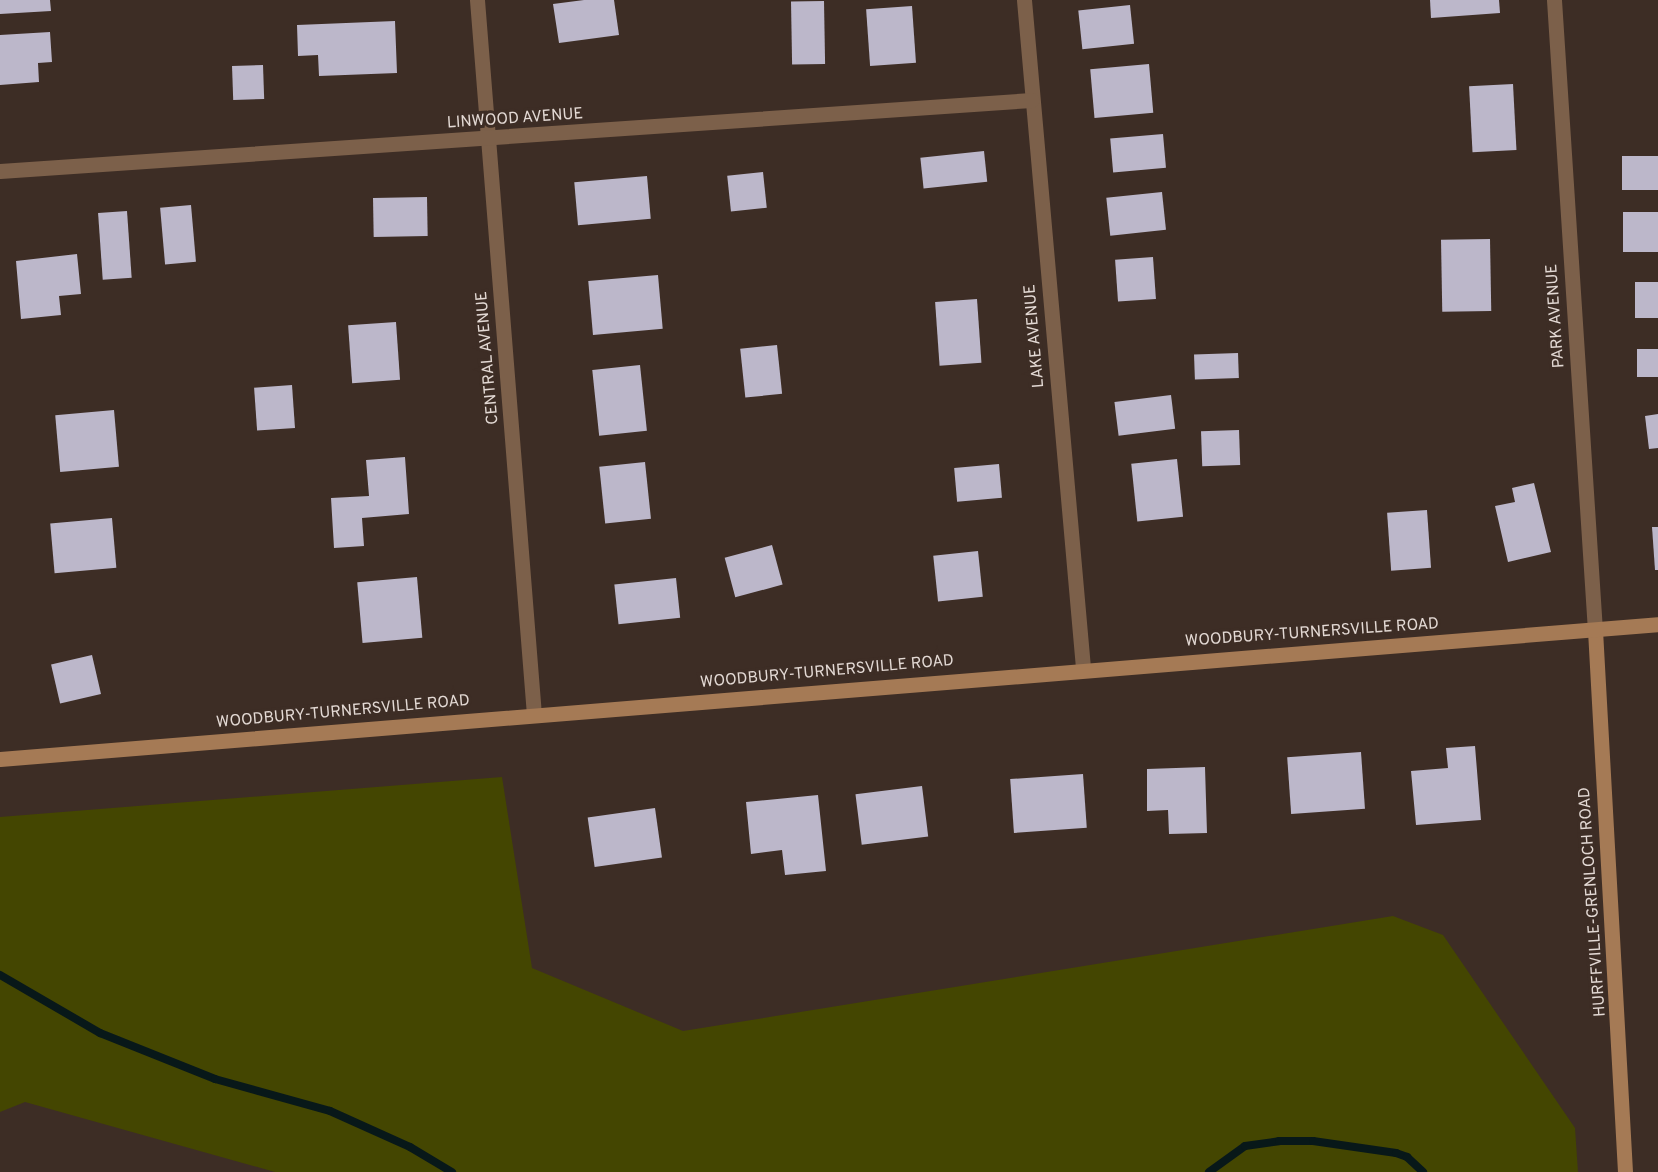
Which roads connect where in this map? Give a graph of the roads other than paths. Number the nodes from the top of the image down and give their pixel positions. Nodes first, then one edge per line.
1 (477, 0) edge
2 (1024, 0) edge
3 (1554, 0) edge
4 (1032, 100) junction
5 (488, 139) junction
6 (0, 171) edge
7 (1658, 624) edge
8 (1595, 630) junction
9 (1083, 668) junction
10 (534, 714) junction
11 (0, 759) edge
12 (1625, 1172) edge

1 - 5 street, CENTRAL AVENUE
2 - 4 street, LAKE AVENUE
3 - 8 street, PARK AVENUE
4 - 5 street, LINWOOD AVENUE
4 - 9 street, LAKE AVENUE
5 - 6 street, LINWOOD AVENUE
5 - 10 street, CENTRAL AVENUE
7 - 8 main road, WOODBURY-TURNERSVILLE ROAD
8 - 9 main road, WOODBURY-TURNERSVILLE ROAD
8 - 12 main road, HURFFVILLE-GRENLOCH ROAD
9 - 10 main road, WOODBURY-TURNERSVILLE ROAD
10 - 11 main road, WOODBURY-TURNERSVILLE ROAD

